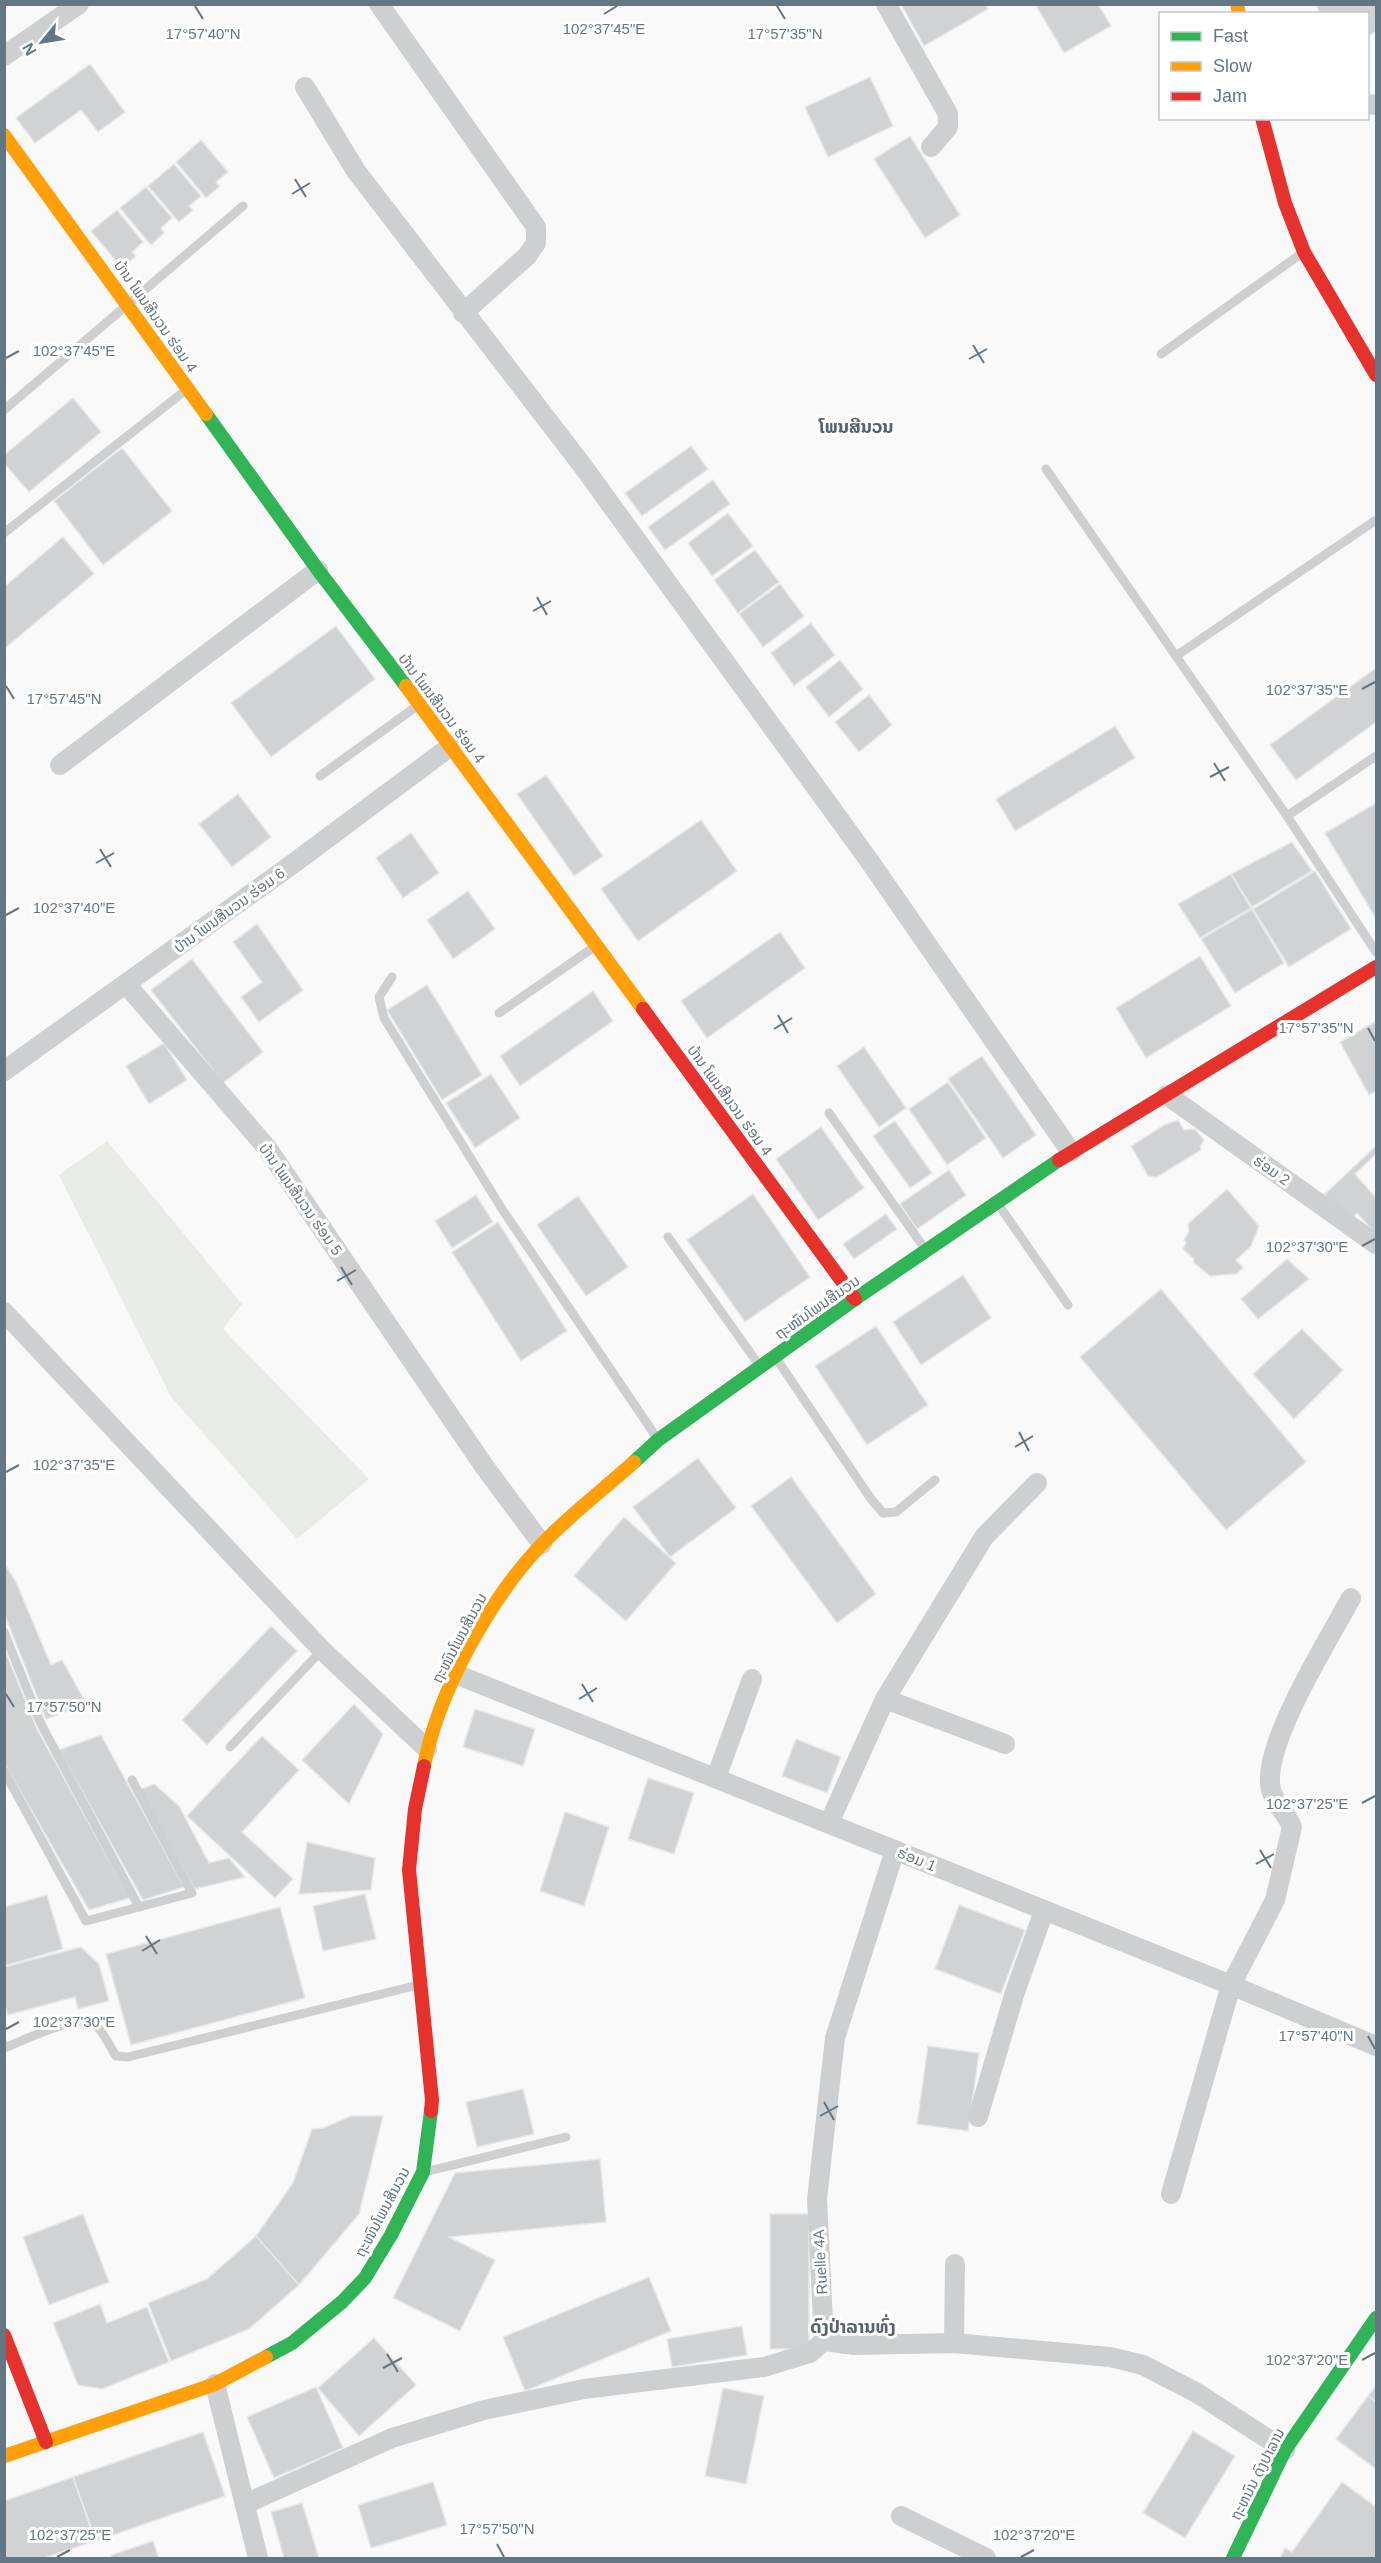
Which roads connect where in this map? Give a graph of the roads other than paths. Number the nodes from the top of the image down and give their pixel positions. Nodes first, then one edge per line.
1 (79, 4) edge
2 (379, 4) edge
3 (886, 4) edge
4 (4, 56) edge
5 (305, 87) dead end
6 (1263, 120) edge
7 (4, 135) edge
8 (931, 147) dead end
9 (243, 206) dead end
10 (1304, 252) junction
11 (128, 304) junction
12 (463, 314) junction
13 (1161, 354) dead end
14 (1377, 375) edge
15 (187, 389) junction
16 (4, 410) edge
17 (1046, 469) dead end
18 (1377, 520) edge
19 (4, 533) edge
20 (318, 570) junction
21 (1176, 656) junction
22 (419, 705) junction
23 (451, 746) junction
24 (1377, 756) edge
25 (60, 765) dead end
26 (320, 776) dead end
27 (1287, 816) junction
28 (596, 945) junction
29 (1377, 952) edge
30 (1374, 973) edge
31 (392, 977) dead end
32 (126, 984) junction
33 (499, 1012) dead end
34 (4, 1071) edge
35 (1167, 1095) junction
36 (829, 1113) dead end
37 (1071, 1152) junction
38 (997, 1202) junction
39 (668, 1237) dead end
40 (1377, 1244) edge
41 (926, 1251) junction
42 (855, 1299) junction
43 (1068, 1305) dead end
44 (4, 1312) edge
45 (774, 1356) junction
46 (760, 1367) junction
47 (658, 1440) junction
48 (935, 1480) dead end
49 (1037, 1482) dead end
50 (542, 1544) junction
51 (1351, 1598) dead end
52 (4, 1632) edge
53 (322, 1650) junction
54 (458, 1675) junction
55 (752, 1679) dead end
56 (885, 1699) junction
57 (1005, 1744) dead end
58 (230, 1747) dead end
59 (427, 1749) junction
60 (4, 1771) edge
61 (716, 1778) junction
62 (132, 1780) dead end
63 (830, 1823) junction
64 (895, 1850) junction
65 (139, 1907) junction
66 (1044, 1911) junction
67 (420, 1984) junction
68 (1231, 1985) junction
69 (1375, 2041) edge
70 (4, 2048) edge
71 (978, 2117) dead end
72 (566, 2137) dead end
73 (423, 2172) junction
74 (1171, 2194) dead end
75 (955, 2264) dead end
76 (1377, 2318) edge
77 (4, 2335) edge
78 (824, 2341) junction
79 (954, 2343) junction
80 (215, 2384) junction
81 (46, 2442) junction
82 (1285, 2450) junction
83 (4, 2456) edge
84 (245, 2504) junction
85 (901, 2516) dead end
86 (258, 2559) edge
87 (986, 2559) edge
88 (1233, 2559) edge

1 - 4 street
2 - 12 street
3 - 8 street
5 - 12 street
6 - 10 street
7 - 11 street, ບ້ານ ໂພນສີນວນ ຮ່ອມ 4
9 - 11 lane
10 - 13 lane
10 - 14 street
11 - 15 street, ບ້ານ ໂພນສີນວນ ຮ່ອມ 4
11 - 16 lane
12 - 37 street
15 - 19 lane
15 - 20 street, ບ້ານ ໂພນສີນວນ ຮ່ອມ 4
17 - 21 lane
18 - 21 lane
20 - 22 street, ບ້ານ ໂພນສີນວນ ຮ່ອມ 4
20 - 25 street
21 - 27 lane
22 - 23 street, ບ້ານ ໂພນສີນວນ ຮ່ອມ 4
22 - 26 lane
23 - 28 street, ບ້ານ ໂພນສີນວນ ຮ່ອມ 4
23 - 32 street, ບ້ານ ໂພນສີນວນ ຮ່ອມ 6
24 - 27 lane
27 - 29 lane
28 - 33 lane
28 - 42 street, ບ້ານ ໂພນສີນວນ ຮ່ອມ 4
30 - 35 street, ຖະໜົນໂພນສີນວນ
31 - 47 lane
32 - 34 street, ບ້ານ ໂພນສີນວນ ຮ່ອມ 6
32 - 50 street, ບ້ານ ໂພນສີນວນ ຮ່ອມ 5
35 - 37 street, ຖະໜົນໂພນສີນວນ
35 - 40 street, ຮ່ອມ 2
36 - 41 lane
37 - 38 street, ຖະໜົນໂພນສີນວນ
38 - 41 street, ຖະໜົນໂພນສີນວນ
38 - 43 lane
39 - 46 lane
41 - 42 street, ຖະໜົນໂພນສີນວນ
42 - 45 street, ຖະໜົນໂພນສີນວນ
44 - 53 street
45 - 46 street, ຖະໜົນໂພນສີນວນ
45 - 48 lane
46 - 47 street, ຖະໜົນໂພນສີນວນ
47 - 50 street, ຖະໜົນໂພນສີນວນ
49 - 56 street
50 - 54 street, ຖະໜົນໂພນສີນວນ
51 - 68 street
52 - 65 lane
53 - 58 lane
53 - 59 street
54 - 59 street, ຖະໜົນໂພນສີນວນ
54 - 61 street, ຮ່ອມ 1
55 - 61 street
56 - 57 street
56 - 63 street
59 - 67 street, ຖະໜົນໂພນສີນວນ
60 - 65 lane
61 - 63 street, ຮ່ອມ 1
62 - 65 lane
63 - 64 street, ຮ່ອມ 1
64 - 66 street, ຮ່ອມ 1
64 - 78 street, Ruelle 4A
66 - 68 street, ຮ່ອມ 1
66 - 71 street
67 - 70 lane
67 - 73 street, ຖະໜົນໂພນສີນວນ
68 - 69 street, ຮ່ອມ 1
68 - 74 street
72 - 73 lane
73 - 80 street, ຖະໜົນໂພນສີນວນ
75 - 79 street
76 - 82 street, ຖະຫນົນ ດົງປາລານ
77 - 81 street
78 - 79 street
78 - 84 street
79 - 82 street
80 - 81 street, ຖະໜົນໂພນສີນວນ
80 - 84 street
81 - 83 street, ຖະໜົນໂພນສີນວນ
82 - 88 street, ຖະຫນົນ ດົງປາລານ
84 - 86 street
85 - 87 street

